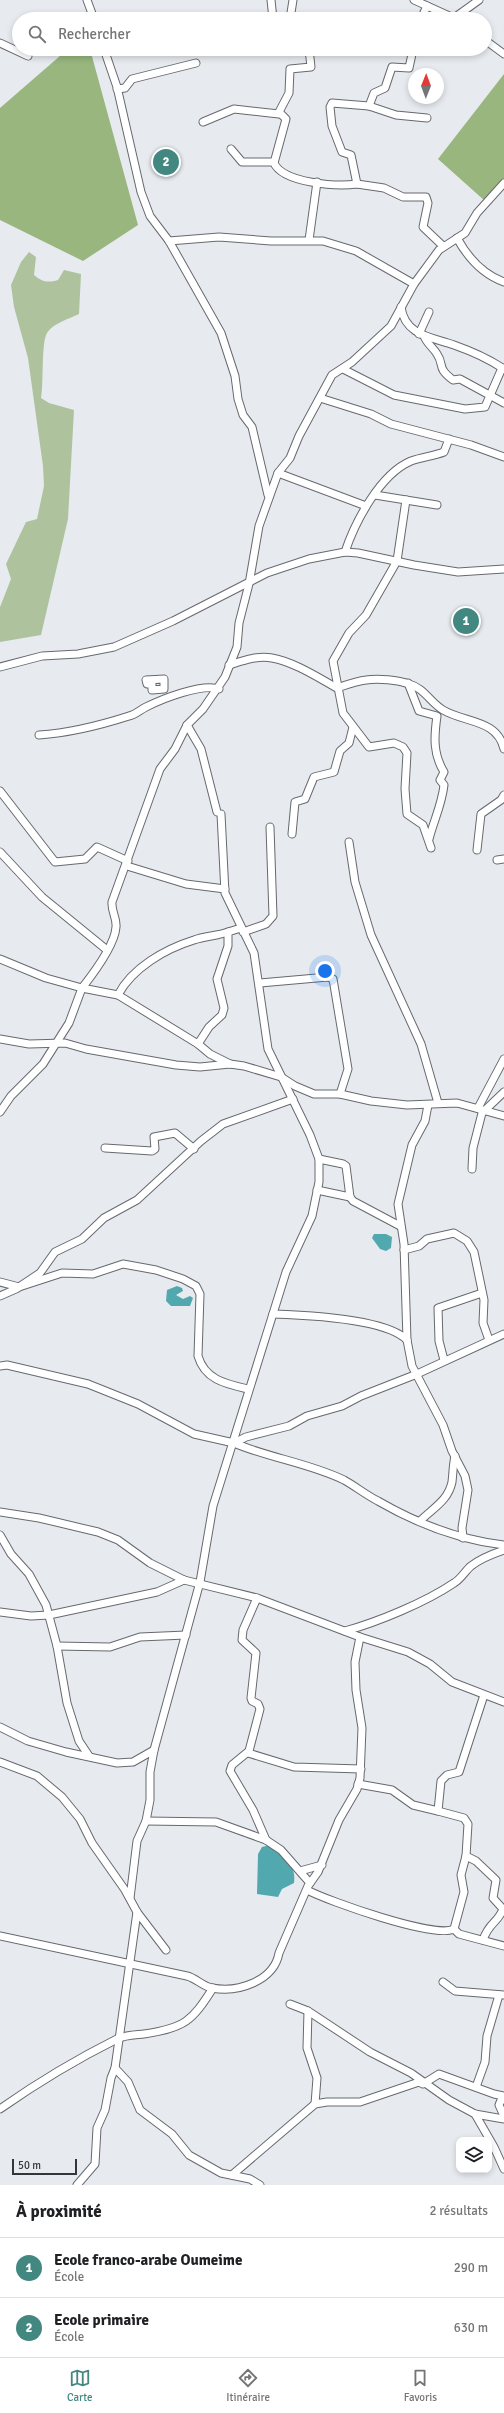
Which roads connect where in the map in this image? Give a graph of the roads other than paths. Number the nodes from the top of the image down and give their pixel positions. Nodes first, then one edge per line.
1 (87, 0) edge
2 (271, 0) edge
3 (293, 0) edge
4 (414, 0) edge
5 (479, 0) edge
6 (427, 6) junction
7 (91, 12) edge
8 (272, 12) edge
9 (291, 12) edge
10 (424, 12) edge
11 (441, 12) edge
12 (463, 12) edge
13 (0, 43) edge
14 (492, 45) edge
15 (12, 49) edge
16 (504, 54) edge
17 (106, 56) edge
18 (310, 56) edge
19 (412, 56) edge
20 (196, 63) dead end
21 (117, 89) junction
22 (369, 106) junction
23 (279, 114) junction
24 (427, 118) dead end
25 (203, 122) dead end
26 (231, 149) dead end
27 (274, 162) junction
28 (317, 182) junction
29 (504, 183) edge
30 (357, 184) junction
31 (457, 238) junction
32 (309, 240) junction
33 (169, 241) junction
34 (443, 246) junction
35 (504, 282) edge
36 (414, 284) junction
37 (401, 307) junction
38 (429, 312) dead end
39 (421, 335) junction
40 (503, 368) edge
41 (343, 369) junction
42 (490, 394) junction
43 (320, 398) junction
44 (504, 403) edge
45 (449, 439) junction
46 (504, 457) edge
47 (278, 472) junction
48 (268, 495) junction
49 (375, 495) junction
50 (406, 500) junction
51 (437, 505) dead end
52 (366, 506) junction
53 (345, 552) junction
54 (397, 561) junction
55 (504, 569) edge
56 (249, 584) junction
57 (229, 665) junction
58 (0, 667) edge
59 (408, 683) junction
60 (337, 688) junction
61 (219, 689) junction
62 (187, 725) junction
63 (353, 727) junction
64 (39, 734) dead end
65 (504, 750) edge
66 (0, 791) edge
67 (504, 795) edge
68 (270, 827) dead end
69 (292, 834) dead end
70 (429, 839) junction
71 (348, 842) dead end
72 (431, 848) dead end
73 (476, 850) dead end
74 (0, 852) edge
75 (127, 863) junction
76 (225, 889) junction
77 (242, 930) junction
78 (228, 932) junction
79 (107, 950) junction
80 (0, 959) edge
81 (260, 983) junction
82 (82, 988) junction
83 (118, 995) junction
84 (0, 1040) edge
85 (56, 1042) junction
86 (198, 1044) junction
87 (504, 1059) edge
88 (230, 1064) junction
89 (281, 1077) junction
90 (504, 1092) edge
91 (340, 1094) junction
92 (293, 1099) junction
93 (438, 1103) junction
94 (428, 1105) junction
95 (481, 1109) junction
96 (0, 1112) edge
97 (504, 1116) edge
98 (105, 1148) dead end
99 (194, 1149) junction
100 (319, 1159) junction
101 (472, 1169) dead end
102 (317, 1190) junction
103 (350, 1197) junction
104 (400, 1226) junction
105 (404, 1250) junction
106 (0, 1282) edge
107 (19, 1287) junction
108 (482, 1293) junction
109 (0, 1296) edge
110 (273, 1314) junction
111 (504, 1334) edge
112 (407, 1340) junction
113 (490, 1340) junction
114 (444, 1360) junction
115 (0, 1366) edge
116 (417, 1374) junction
117 (248, 1389) junction
118 (234, 1443) junction
119 (455, 1456) junction
120 (0, 1512) edge
121 (420, 1521) junction
122 (0, 1535) edge
123 (463, 1538) junction
124 (504, 1545) edge
125 (504, 1550) edge
126 (184, 1580) junction
127 (200, 1582) junction
128 (257, 1598) junction
129 (0, 1612) edge
130 (49, 1615) junction
131 (345, 1631) junction
132 (186, 1635) junction
133 (360, 1637) junction
134 (57, 1646) junction
135 (484, 1695) junction
136 (504, 1702) edge
137 (0, 1727) edge
138 (154, 1750) junction
139 (248, 1753) junction
140 (89, 1756) junction
141 (0, 1762) edge
142 (361, 1769) junction
143 (358, 1784) junction
144 (438, 1811) junction
145 (146, 1821) junction
146 (266, 1840) junction
147 (466, 1856) junction
148 (322, 1865) junction
149 (300, 1871) junction
150 (308, 1886) junction
151 (130, 1898) junction
152 (137, 1912) junction
153 (454, 1929) junction
154 (0, 1936) edge
155 (483, 1940) junction
156 (503, 1944) edge
157 (166, 1950) dead end
158 (130, 1962) junction
159 (443, 1982) dead end
160 (213, 1988) junction
161 (502, 1995) edge
162 (290, 2004) dead end
163 (308, 2012) junction
164 (118, 2038) junction
165 (115, 2068) junction
166 (423, 2084) junction
167 (476, 2087) junction
168 (504, 2096) edge
169 (504, 2100) edge
170 (315, 2104) junction
171 (0, 2109) edge
172 (475, 2114) junction
173 (504, 2117) edge
174 (494, 2146) junction
175 (504, 2159) edge
176 (504, 2169) edge
177 (232, 2175) junction
178 (77, 2185) edge
179 (260, 2185) edge

1 - 7 street
2 - 8 street
3 - 9 street
4 - 6 street
5 - 12 street
6 - 10 street
6 - 11 street
13 - 15 street
14 - 16 street
17 - 21 street
18 - 23 street
19 - 22 street
20 - 21 street
21 - 33 street
22 - 24 street
22 - 30 street
23 - 25 street
23 - 27 street
26 - 27 street
27 - 28 street
28 - 30 street
28 - 32 street
29 - 31 street
30 - 34 street
31 - 34 street
31 - 35 street
32 - 33 street
32 - 36 street
33 - 48 street
34 - 36 street
36 - 37 street
37 - 39 street
37 - 41 street
38 - 39 street
39 - 40 street
39 - 42 street
40 - 42 street
41 - 42 street
41 - 43 street
42 - 44 street
43 - 45 street
43 - 47 street
45 - 46 street
45 - 49 street
47 - 48 street
47 - 52 street
48 - 56 street
49 - 50 street
49 - 52 street
50 - 51 street
50 - 54 street
52 - 53 street
53 - 54 street
53 - 56 street
54 - 55 street
54 - 60 street
56 - 57 street
56 - 58 street
57 - 60 street
57 - 61 street
59 - 60 street
59 - 65 street
59 - 70 street
60 - 63 street
61 - 62 street
61 - 64 street
62 - 75 street
62 - 76 street
63 - 69 street
63 - 70 street
66 - 75 street
67 - 73 street
68 - 77 street
70 - 72 street
71 - 93 street
74 - 79 street
75 - 76 street
75 - 79 street
76 - 77 street
77 - 78 street
77 - 81 street
78 - 83 street
78 - 86 street
79 - 82 street
80 - 82 street
81 - 89 street
81 - 91 street
82 - 83 street
82 - 85 street
83 - 86 street
84 - 85 street
85 - 88 street
85 - 96 street
86 - 88 street
87 - 95 street
88 - 89 street
89 - 91 street
89 - 92 street
90 - 95 street
91 - 94 street
92 - 99 street
92 - 100 street
93 - 94 street
93 - 95 street
94 - 104 street
95 - 97 street
95 - 101 street
98 - 99 street
99 - 107 street
100 - 102 street
100 - 103 street
102 - 103 street
102 - 110 street
103 - 104 street
104 - 105 street
105 - 108 street
105 - 112 street
106 - 107 street
107 - 109 street
107 - 117 street
108 - 113 street
108 - 114 street
110 - 112 street
110 - 117 street
111 - 113 street
112 - 116 street
113 - 114 street
114 - 116 street
115 - 118 street
116 - 118 street
116 - 119 street
117 - 118 street
118 - 121 street
118 - 127 street
119 - 121 street
119 - 123 street
120 - 126 street
121 - 123 street
122 - 130 street
123 - 124 street
125 - 131 street
126 - 127 street
126 - 130 street
127 - 128 street
127 - 132 street
128 - 131 street
128 - 139 street
129 - 130 street
130 - 134 street
131 - 133 street
132 - 134 street
132 - 138 street
133 - 135 street
133 - 142 street
134 - 140 street
135 - 136 street
135 - 144 street
137 - 140 street
138 - 140 street
138 - 145 street
139 - 142 street
139 - 146 street
141 - 151 street
142 - 143 street
143 - 144 street
143 - 148 street
144 - 147 street
145 - 146 street
145 - 151 street
146 - 149 street
147 - 153 street
147 - 155 street
148 - 149 street
148 - 150 street
149 - 150 street
150 - 153 street
150 - 160 street
151 - 152 street
152 - 157 street
152 - 158 street
153 - 155 street
154 - 158 street
155 - 156 street
158 - 160 street
158 - 164 street
159 - 161 street
160 - 164 street
161 - 167 street
162 - 163 street
163 - 166 street
163 - 170 street
164 - 165 street
164 - 171 street
165 - 177 street
165 - 178 street
166 - 167 street
166 - 170 street
166 - 172 street
167 - 168 street
169 - 173 street
170 - 177 street
172 - 173 street
172 - 174 street
174 - 175 street
174 - 176 street
177 - 179 street

